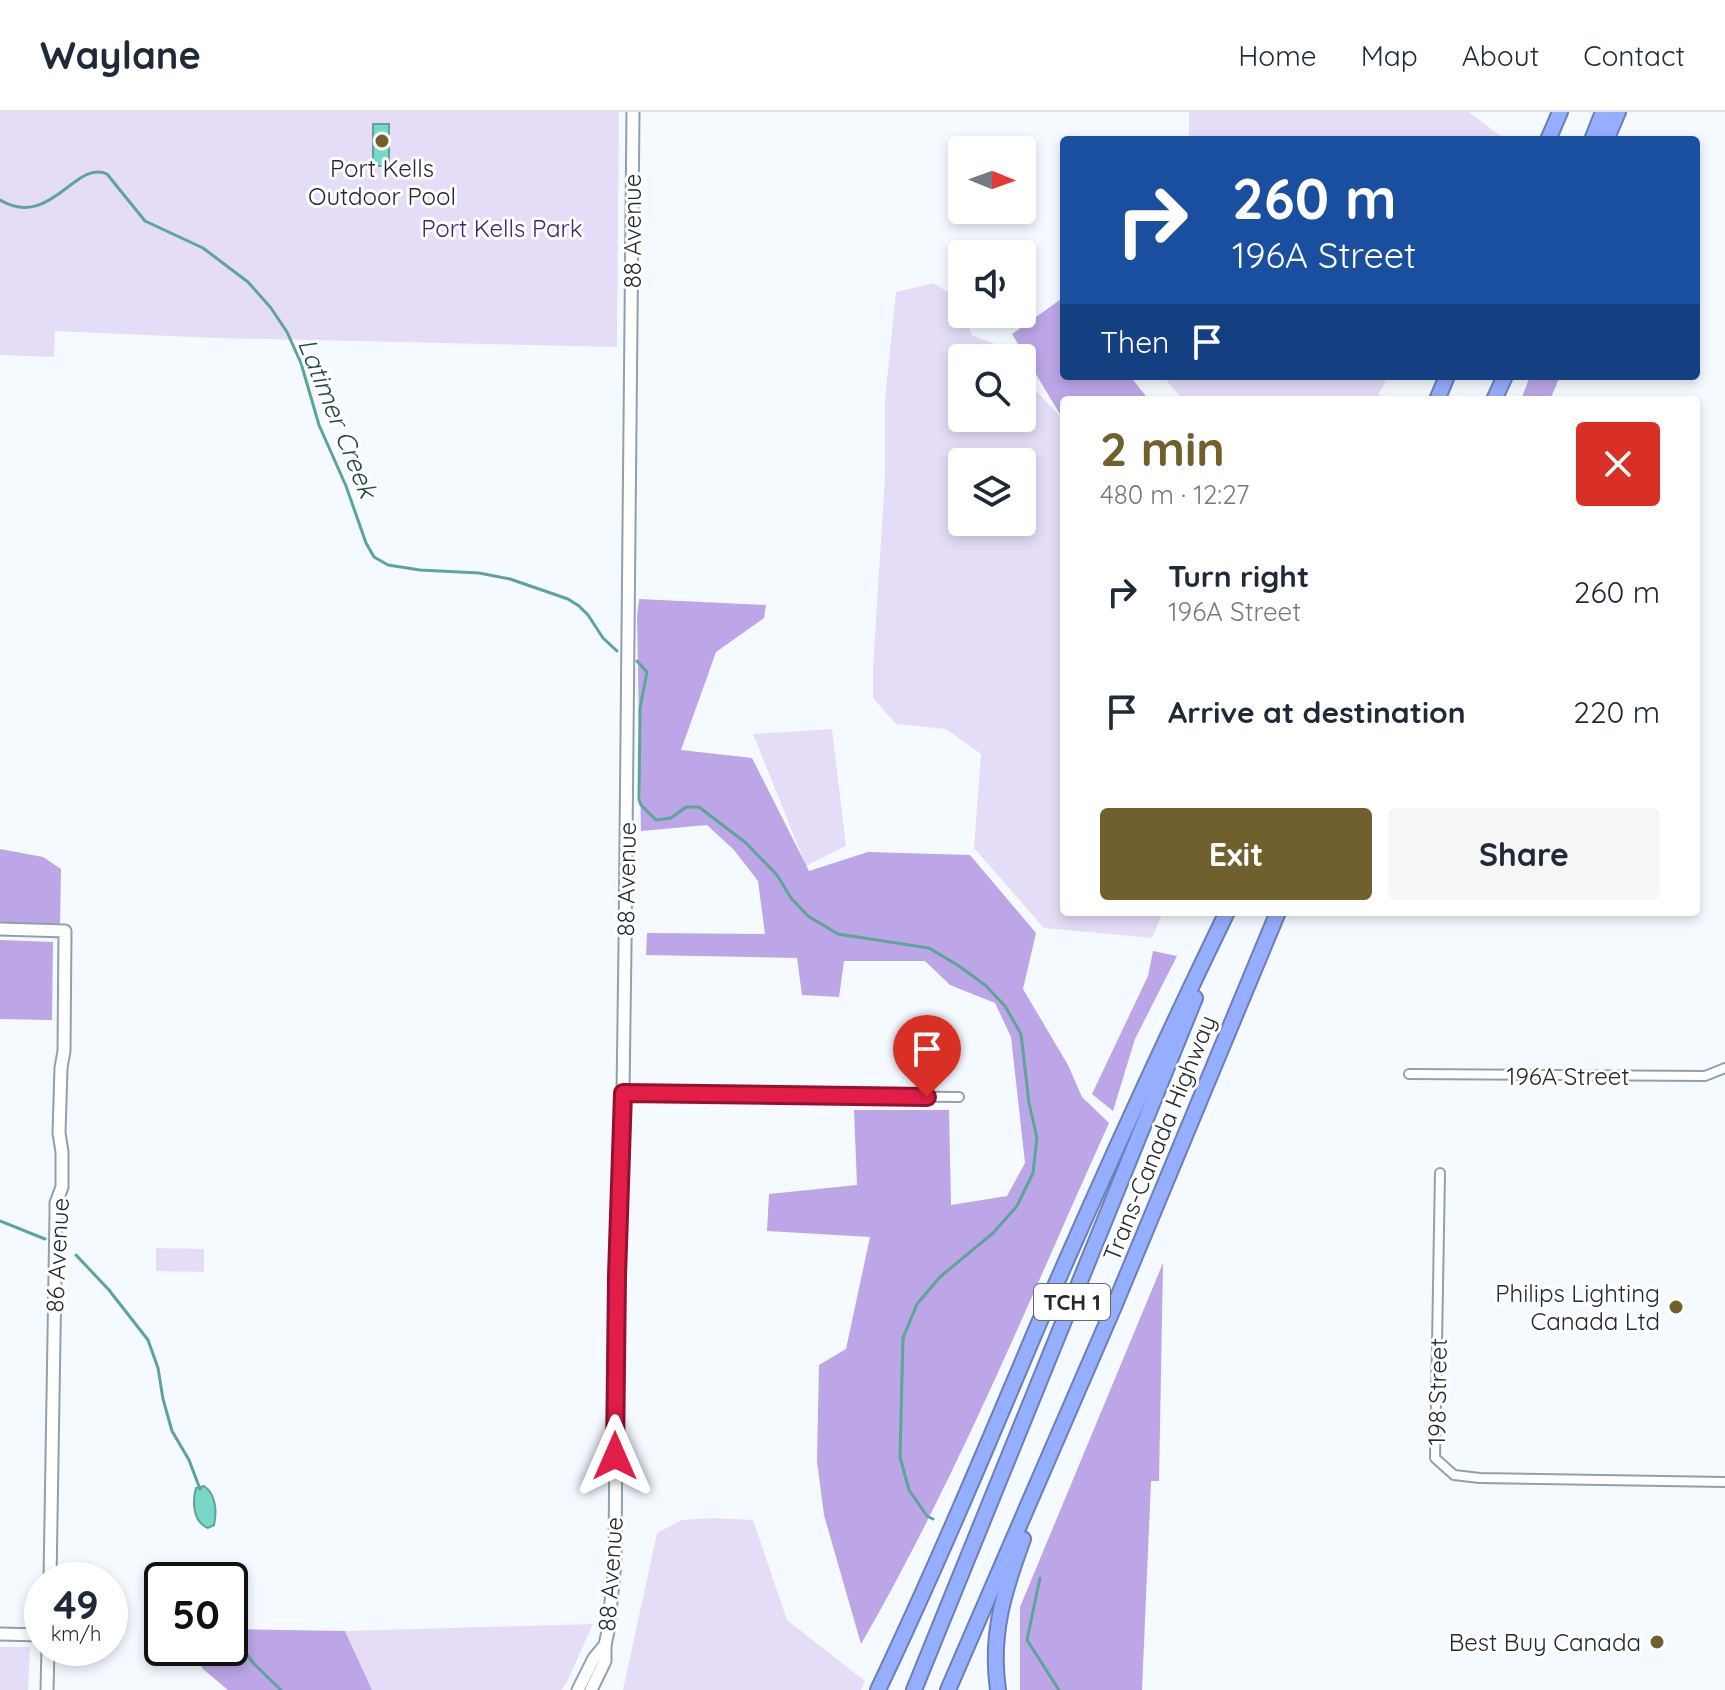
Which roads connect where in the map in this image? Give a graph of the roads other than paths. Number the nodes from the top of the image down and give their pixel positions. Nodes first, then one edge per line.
1 (633, 112) edge
2 (1560, 112) edge
3 (1603, 112) edge
4 (1618, 112) edge
5 (1550, 136) edge
6 (1594, 136) edge
7 (1608, 136) edge
8 (1226, 916) edge
9 (1226, 916) edge
10 (1276, 916) edge
11 (0, 929) edge
12 (1725, 1068) edge
13 (1409, 1074) dead end
14 (623, 1093) junction
15 (959, 1097) dead end
16 (1440, 1173) dead end
17 (1073, 1403) junction
18 (1725, 1482) edge
19 (50, 1562) edge
20 (0, 1634) edge
21 (24, 1635) edge
22 (605, 1645) junction
23 (48, 1666) edge
24 (47, 1690) edge
25 (578, 1690) edge
26 (591, 1690) edge
27 (878, 1690) edge
28 (914, 1690) edge
29 (948, 1690) edge
30 (998, 1690) edge

1 - 14 main road, 88 Avenue
2 - 5 highway
3 - 6 highway
4 - 7 highway
8 - 27 highway
9 - 28 highway, Trans-Canada Highway / TCH 1
10 - 17 highway, Trans-Canada Highway / TCH 1
11 - 19 main road, 86 Avenue
12 - 13 street, 196A Street
14 - 15 street
14 - 22 main road, 88 Avenue
16 - 18 street, 198 Street
17 - 29 highway, Trans-Canada Highway / TCH 1
17 - 30 highway
20 - 21 main road
22 - 25 main road
22 - 26 main road
23 - 24 main road

